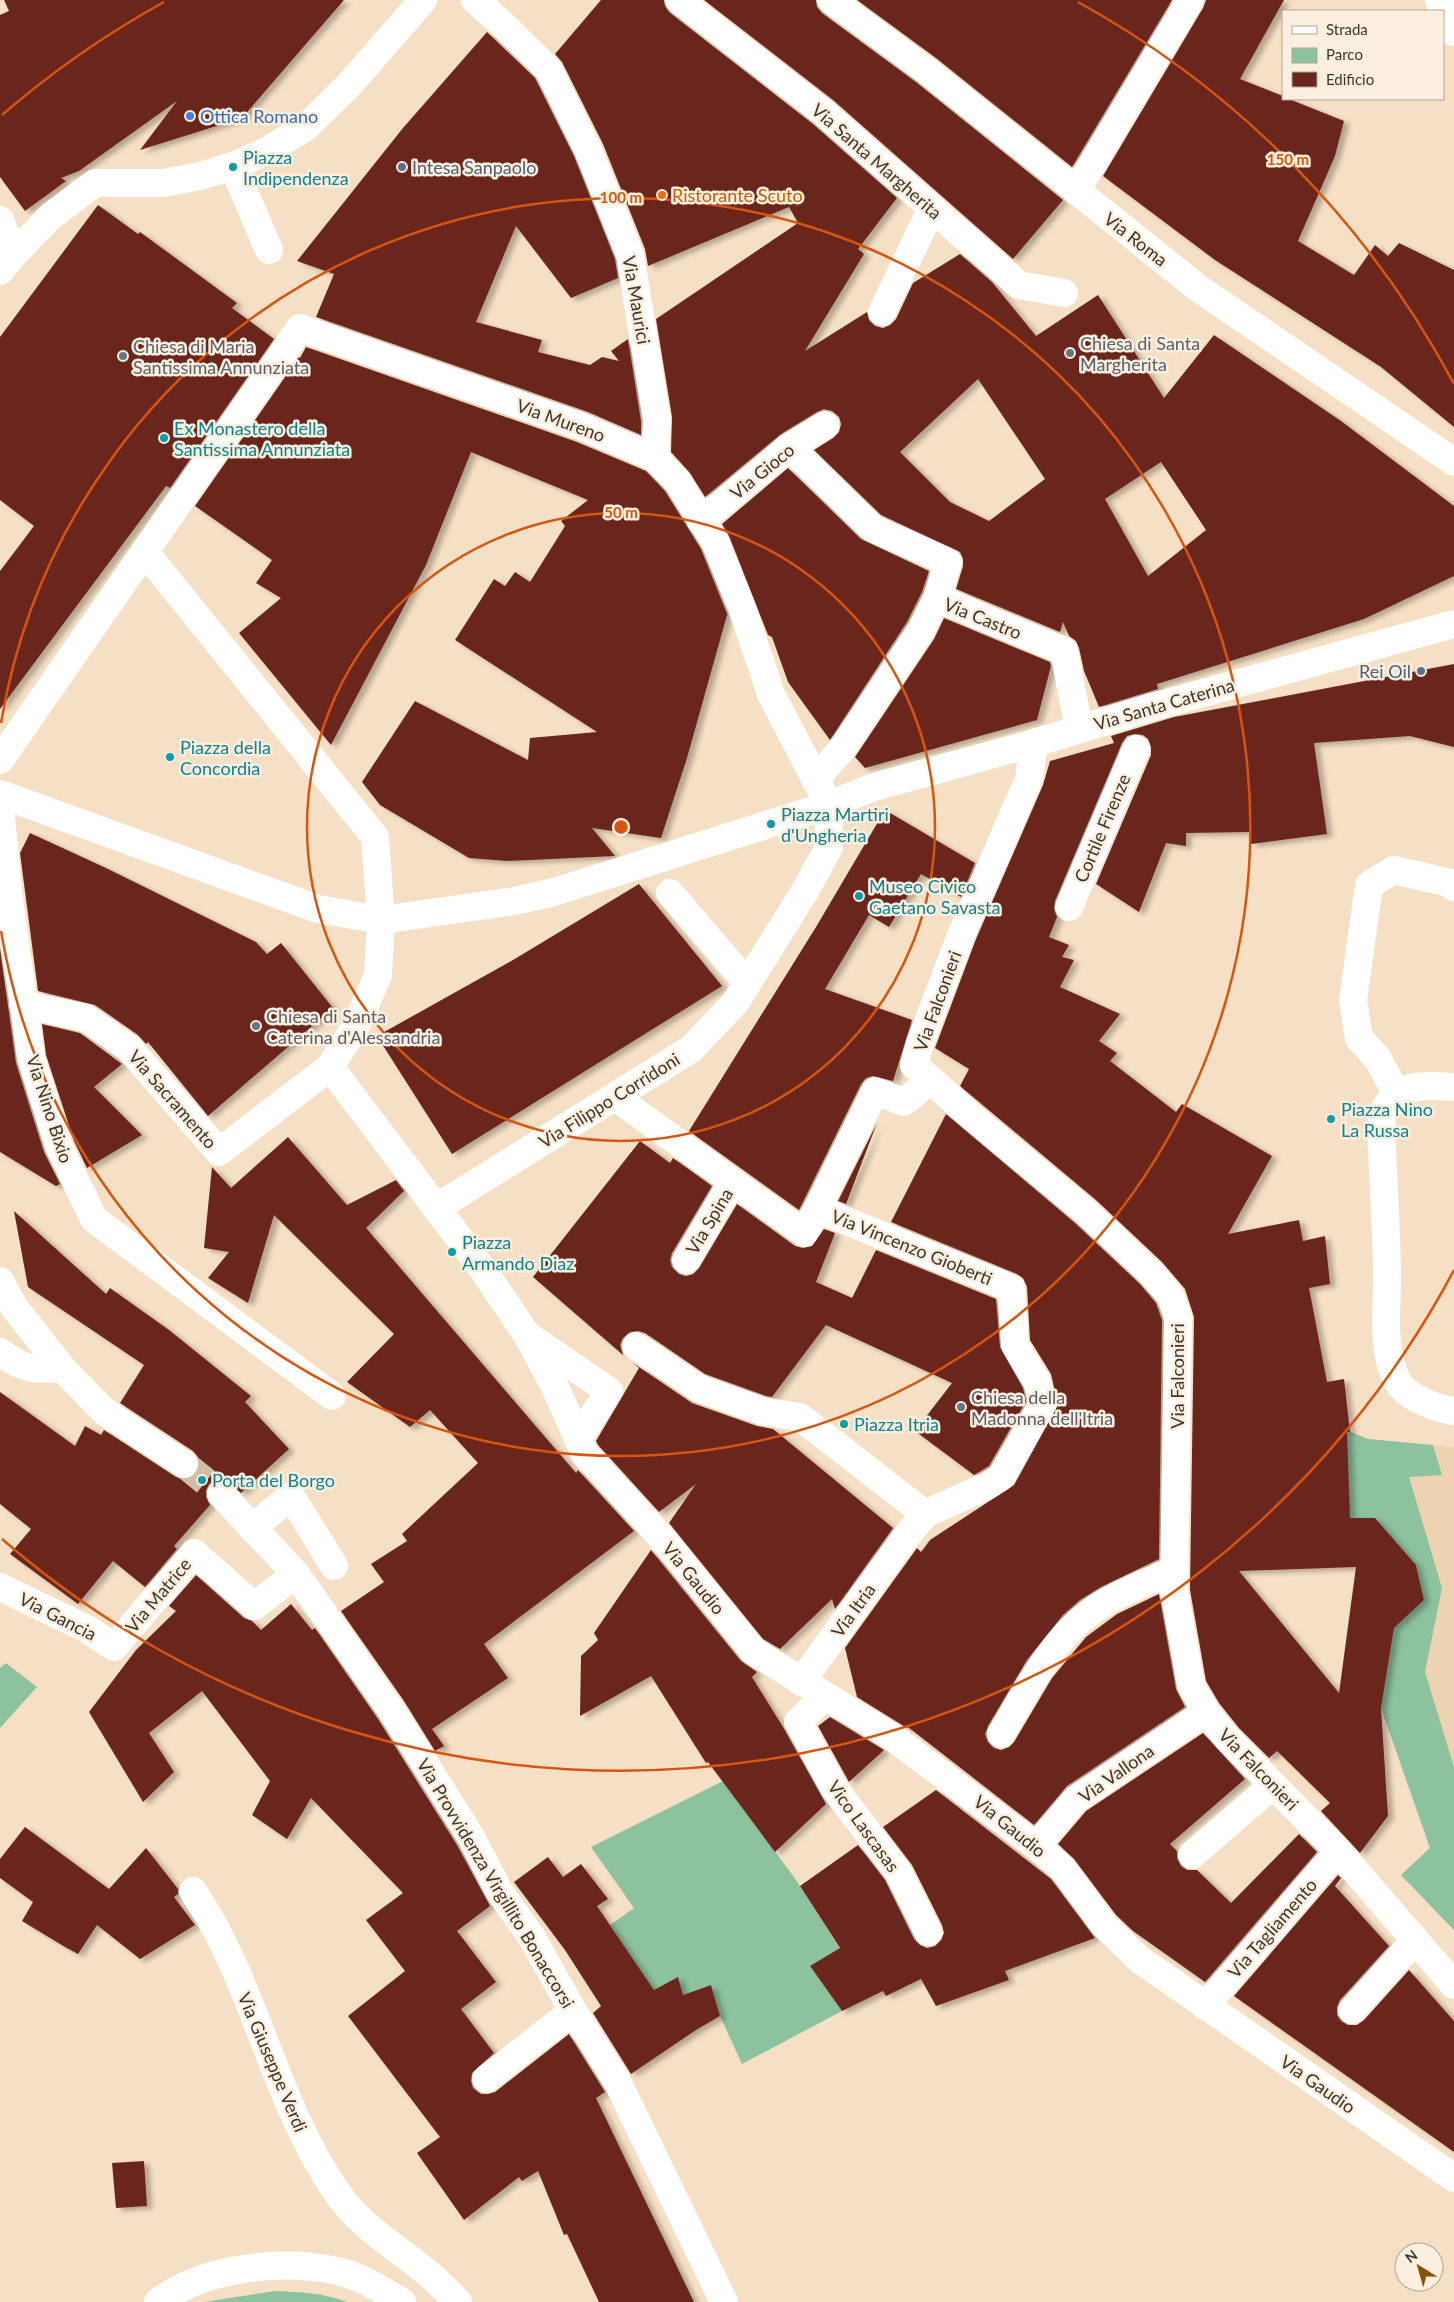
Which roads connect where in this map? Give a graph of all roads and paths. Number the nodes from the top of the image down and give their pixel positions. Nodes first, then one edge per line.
1 (423, 0) edge
2 (474, 0) edge
3 (831, 0) edge
4 (1190, 0) edge
5 (687, 6) edge
6 (1444, 11) edge
7 (1454, 32) edge
8 (233, 166) junction
9 (1076, 191) junction
10 (932, 208) junction
11 (0, 220) edge
12 (269, 250) dead end
13 (6, 263) edge
14 (1064, 293) dead end
15 (882, 312) dead end
16 (825, 425) dead end
17 (789, 447) junction
18 (655, 458) junction
19 (1454, 462) edge
20 (701, 521) junction
21 (149, 546) junction
22 (936, 598) junction
23 (1454, 624) edge
24 (1079, 729) junction
25 (1034, 744) junction
26 (1136, 749) dead end
27 (0, 760) edge
28 (815, 780) junction
29 (829, 804) junction
30 (1, 807) edge
31 (1454, 887) edge
32 (670, 893) dead end
33 (1069, 907) dead end
34 (381, 920) junction
35 (741, 993) junction
36 (23, 1004) junction
37 (330, 1067) junction
38 (931, 1080) junction
39 (1454, 1087) edge
40 (1397, 1095) junction
41 (615, 1097) junction
42 (732, 1182) junction
43 (436, 1208) junction
44 (817, 1209) junction
45 (686, 1260) dead end
46 (0, 1281) edge
47 (528, 1335) junction
48 (636, 1346) dead end
49 (0, 1352) edge
50 (62, 1368) junction
51 (332, 1396) dead end
52 (1454, 1411) edge
53 (582, 1447) junction
54 (184, 1464) tunnel mouth
55 (221, 1494) tunnel mouth
56 (925, 1514) junction
57 (252, 1528) junction
58 (334, 1566) dead end
59 (1175, 1569) junction
60 (296, 1574) junction
61 (0, 1587) edge
62 (114, 1647) joint
63 (801, 1682) junction
64 (825, 1696) junction
65 (1206, 1712) junction
66 (1001, 1734) dead end
67 (1273, 1785) junction
68 (1036, 1846) junction
69 (1338, 1851) junction
70 (1192, 1855) dead end
71 (193, 1891) dead end
72 (928, 1932) dead end
73 (1415, 1940) junction
74 (1454, 1985) edge
75 (1205, 2006) junction
76 (1352, 2010) dead end
77 (573, 2011) junction
78 (486, 2079) dead end
79 (1454, 2178) edge
80 (158, 2302) edge
81 (402, 2302) edge
82 (458, 2302) edge
83 (724, 2302) edge

1 - 8 street
2 - 18 street, Via Maurici
3 - 9 street, Via Roma
4 - 9 street
5 - 10 street, Via Santa Margherita
6 - 7 street
8 - 12 street
8 - 13 street
9 - 19 street, Via Roma
10 - 14 street, Via Santa Margherita
10 - 15 street
11 - 13 street
16 - 17 street, Via Gioco
17 - 20 street, Via Gioco
17 - 22 street, Via Castro
18 - 20 street, Via Mureno
18 - 21 street, Via Mureno
20 - 28 street, Via Mureno
21 - 27 street
21 - 34 street
22 - 24 street, Via Castro
22 - 28 street
23 - 24 street, Via Santa Caterina
24 - 25 street, Via Santa Caterina
25 - 29 street, Via Santa Caterina
25 - 38 street, Via Falconieri
26 - 33 street, Cortile Firenze
28 - 29 street, Via Mureno
29 - 34 street, Via Santa Caterina
29 - 35 street, Via Filippo Corridoni
30 - 34 street
30 - 36 street, Via Nino Bixio
31 - 40 street
32 - 35 street
34 - 37 street
35 - 41 street, Via Filippo Corridoni
36 - 37 street, Via Sacramento
36 - 51 street, Via Nino Bixio
37 - 43 street, Via Gaudio
38 - 44 street
38 - 59 street, Via Falconieri
39 - 40 street
40 - 52 street
41 - 42 street, Via Vincenzo Gioberti
41 - 43 street, Via Filippo Corridoni
42 - 44 street, Via Vincenzo Gioberti
42 - 45 street, Via Spina
43 - 47 street, Via Gaudio
44 - 56 street, Via Vincenzo Gioberti
46 - 50 street
47 - 53 street, Via Gaudio
47 - 53 street
48 - 56 street
49 - 50 street
50 - 54 street
53 - 63 street, Via Gaudio
55 - 57 street, Via Provvidenza Virgillito Bonaccorsi
56 - 63 street, Via Itria
57 - 58 street
57 - 60 street, Via Provvidenza Virgillito Bonaccorsi
59 - 65 street, Via Falconieri
59 - 66 street
60 - 62 street, Via Matrice
60 - 77 street, Via Provvidenza Virgillito Bonaccorsi
61 - 62 street, Via Gancia
63 - 64 street, Via Gaudio
64 - 68 street, Via Gaudio
64 - 72 street, Vico Lascasas
65 - 67 street, Via Falconieri
65 - 68 street, Via Vallona
67 - 69 street, Via Falconieri
67 - 70 street
68 - 75 street, Via Gaudio
69 - 73 street, Via Falconieri
69 - 75 street, Via Tagliamento
71 - 82 street, Via Giuseppe Verdi
73 - 74 street, Via Falconieri
73 - 76 street
75 - 79 street, Via Gaudio
77 - 78 street
77 - 83 street, Via Provvidenza Virgillito Bonaccorsi
80 - 81 street

